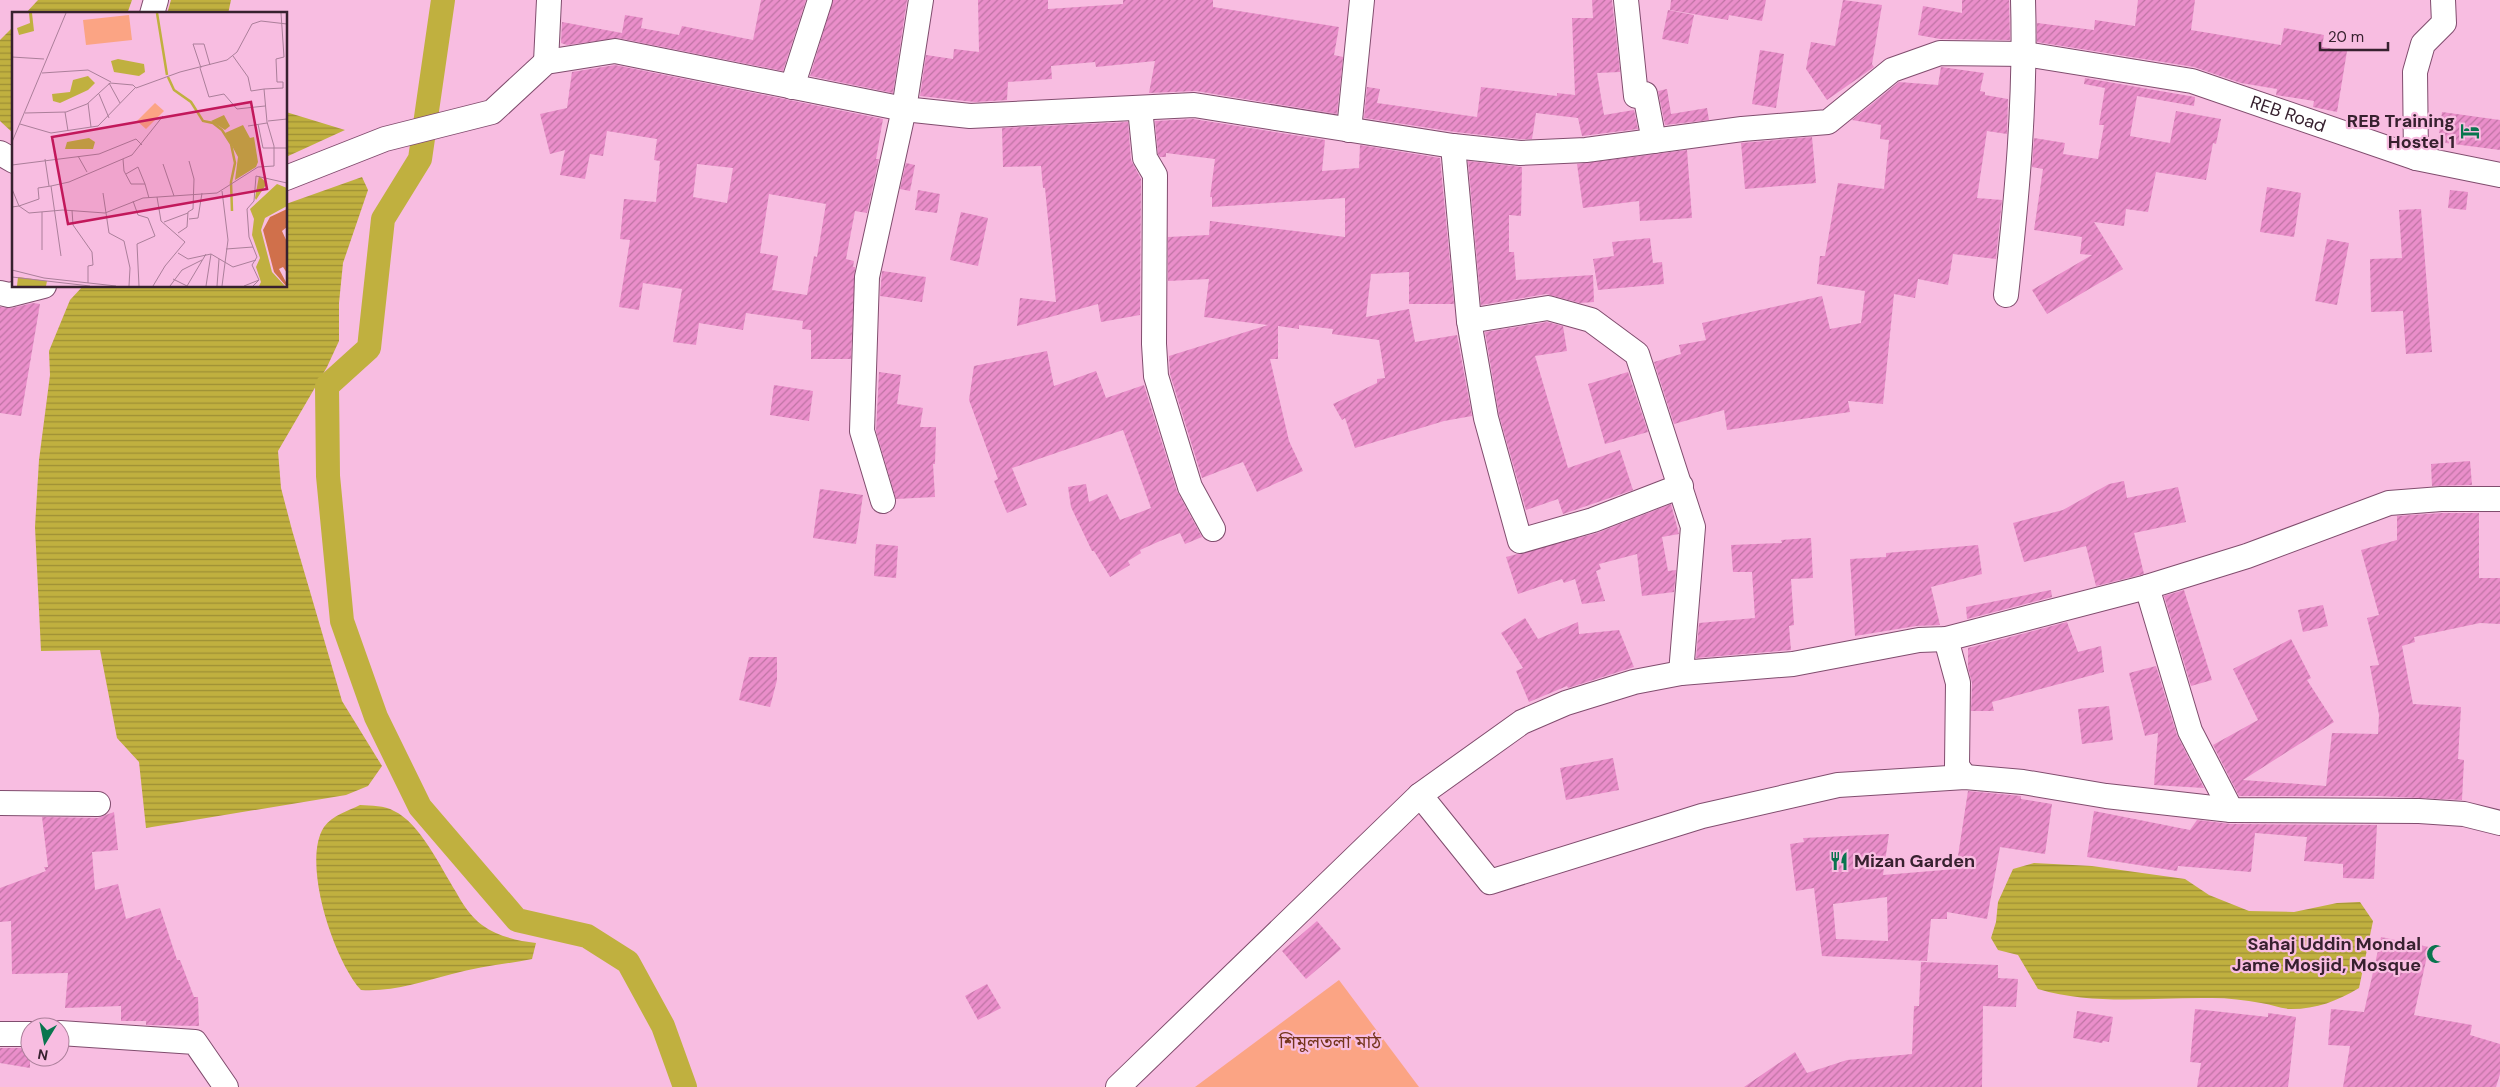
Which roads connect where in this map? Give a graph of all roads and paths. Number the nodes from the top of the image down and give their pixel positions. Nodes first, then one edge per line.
1 (549, 0) edge
2 (820, 0) edge
3 (921, 0) edge
4 (1362, 0) edge
5 (1626, 0) edge
6 (2023, 0) edge
7 (2443, 0) edge
8 (2024, 54) junction
9 (546, 62) junction
10 (792, 87) junction
11 (1140, 108) junction
12 (904, 109) junction
13 (1349, 130) junction
14 (1654, 141) junction
15 (1452, 146) junction
16 (0, 154) edge
17 (2416, 158) junction
18 (12, 161) edge
19 (2500, 175) edge
20 (288, 177) edge
21 (36, 288) edge
22 (0, 293) edge
23 (2006, 295) dead end
24 (1469, 321) junction
25 (1681, 486) junction
26 (2500, 499) edge
27 (883, 502) dead end
28 (1213, 529) dead end
29 (2147, 587) junction
30 (1946, 639) junction
31 (1681, 674) junction
32 (1964, 777) junction
33 (1420, 795) junction
34 (0, 803) edge
35 (98, 804) dead end
36 (2231, 810) junction
37 (2500, 823) edge
38 (0, 1034) edge
39 (20, 1034) edge
40 (70, 1034) edge
41 (226, 1087) edge
42 (1118, 1087) edge

1 - 9 street
2 - 10 street
3 - 12 street
4 - 13 street
5 - 14 street
6 - 8 street
7 - 17 street
8 - 14 street, REB Road
8 - 17 street, REB Road
8 - 23 street
9 - 10 street, REB Road
9 - 20 street
10 - 12 street, REB Road
11 - 12 street, REB Road
11 - 13 street, REB Road
11 - 28 street
12 - 27 street
13 - 15 street, REB Road
14 - 15 street, REB Road
15 - 24 street
16 - 18 street
17 - 19 street, REB Road
21 - 22 street
24 - 25 street
24 - 25 street
25 - 31 street
26 - 29 street
29 - 30 street
29 - 36 street
30 - 31 street
30 - 32 street
31 - 33 street
32 - 33 street
32 - 36 street
33 - 42 street
34 - 35 street
36 - 37 street
38 - 39 street
40 - 41 street

